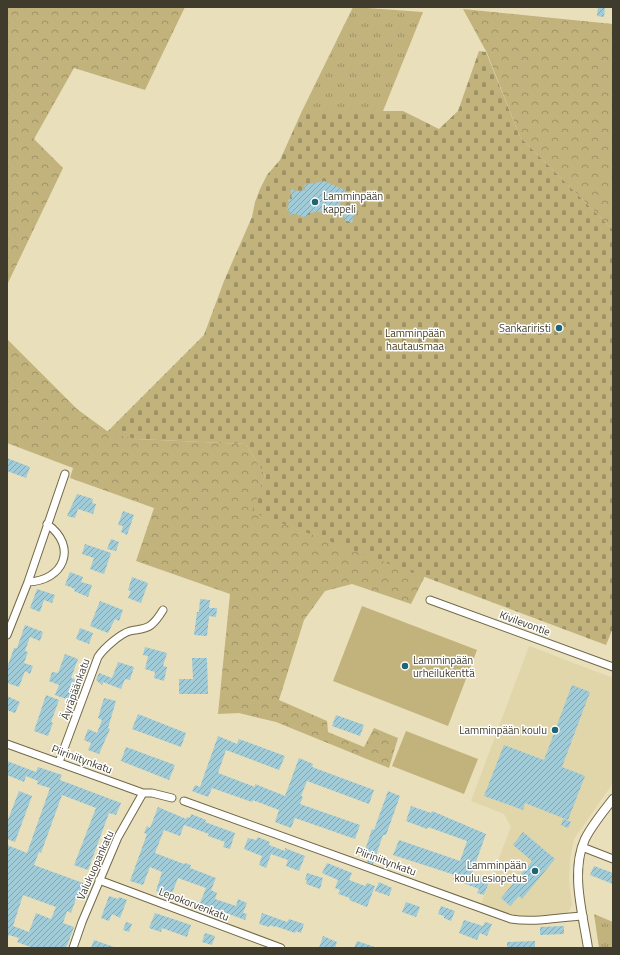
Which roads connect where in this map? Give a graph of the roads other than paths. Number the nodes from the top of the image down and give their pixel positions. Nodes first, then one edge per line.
1 (65, 474) dead end
2 (47, 524) junction
3 (28, 582) junction
4 (430, 600) dead end
5 (163, 610) dead end
6 (7, 635) edge
7 (613, 667) edge
8 (7, 744) edge
9 (59, 762) junction
10 (143, 793) junction
11 (172, 798) dead end
12 (613, 799) edge
13 (184, 801) dead end
14 (582, 847) junction
15 (613, 859) edge
16 (99, 880) junction
17 (583, 916) junction
18 (73, 948) edge
19 (281, 948) edge
20 (588, 948) edge

1 - 2 street
2 - 3 street
2 - 3 street
3 - 6 street
4 - 7 street, Kivilevontie
5 - 9 street, Äyräpäänkatu
8 - 9 street, Piiriniitynkatu
9 - 10 street, Piiriniitynkatu
10 - 11 street, Piiriniitynkatu
10 - 16 street, Valukuopankatu
12 - 14 street
13 - 17 street, Piiriniitynkatu
14 - 15 street
14 - 17 street
16 - 18 street, Valukuopankatu
16 - 19 street, Lepokorvenkatu
17 - 20 street

